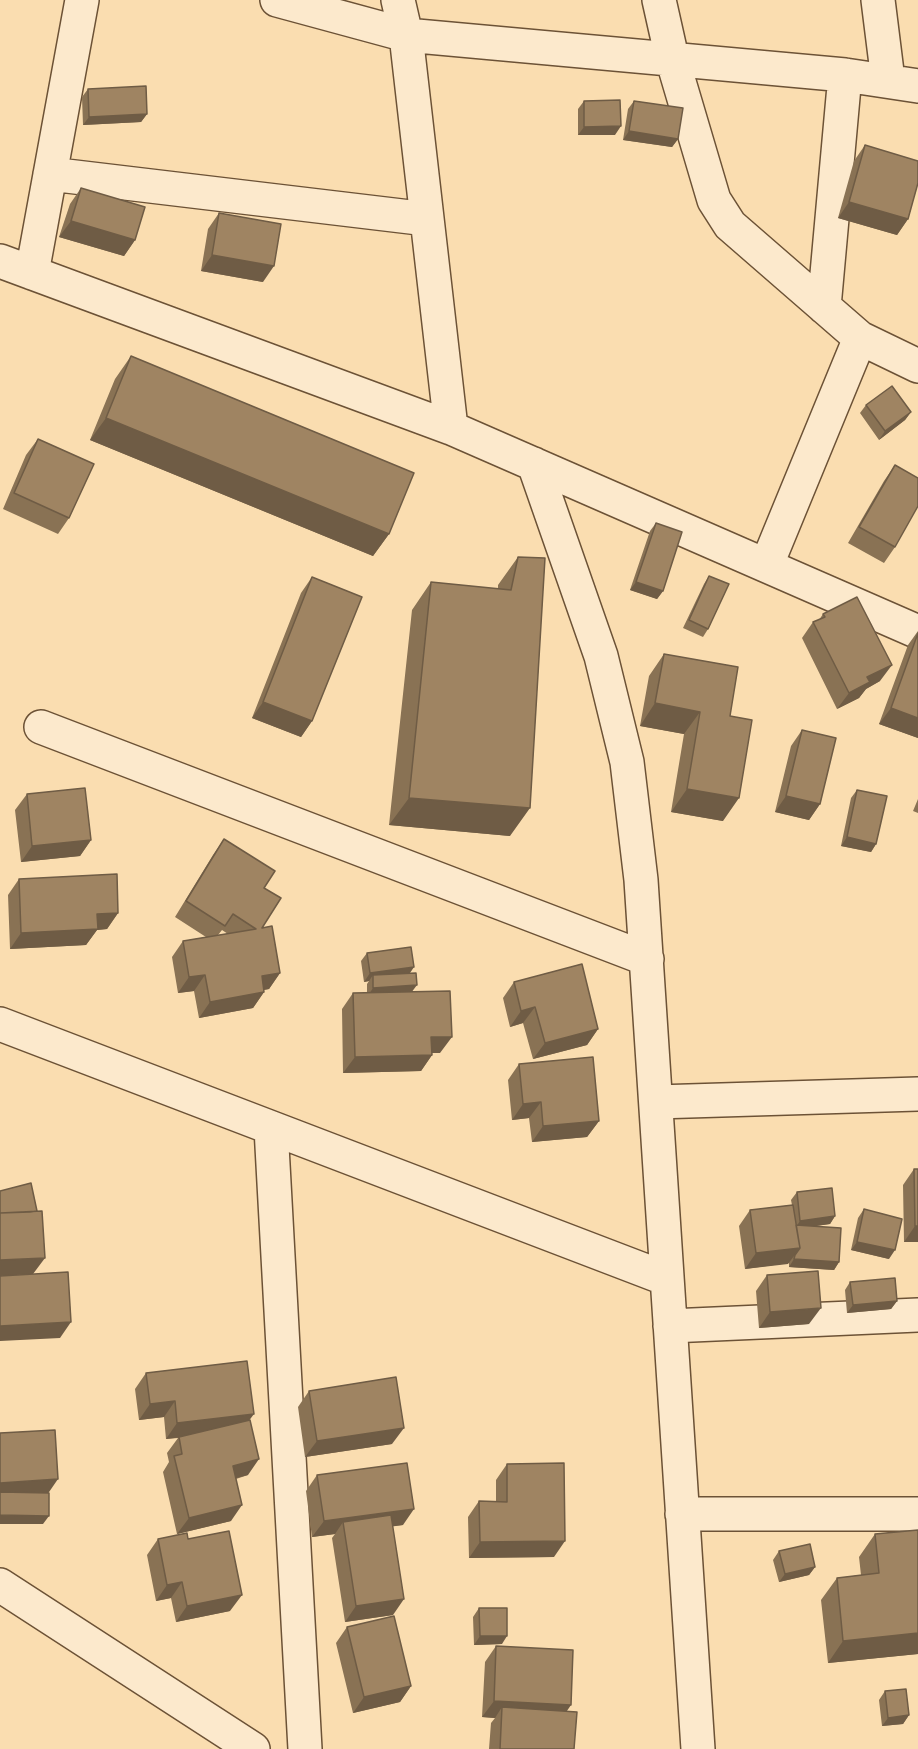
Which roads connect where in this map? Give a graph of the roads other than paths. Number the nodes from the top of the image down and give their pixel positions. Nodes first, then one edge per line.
1 (82, 0) edge
2 (277, 0) edge
3 (398, 0) edge
4 (659, 0) edge
5 (878, 0) edge
6 (406, 35) junction
7 (672, 58) junction
8 (844, 75) junction
9 (903, 83) edge
10 (50, 174) junction
11 (427, 219) junction
12 (0, 261) edge
13 (32, 273) junction
14 (824, 307) junction
15 (860, 338) junction
16 (918, 366) edge
17 (451, 428) junction
18 (534, 464) junction
19 (767, 564) junction
20 (918, 632) edge
21 (41, 727) dead end
22 (647, 960) junction
23 (0, 1024) edge
24 (918, 1094) edge
25 (656, 1102) junction
26 (271, 1128) junction
27 (667, 1280) junction
28 (918, 1315) edge
29 (670, 1326) junction
30 (682, 1514) junction
31 (918, 1514) edge
32 (0, 1585) edge
33 (253, 1749) edge
34 (305, 1749) edge
35 (698, 1749) edge

1 - 10 street
2 - 6 street
3 - 6 street
4 - 7 street
5 - 9 street
6 - 7 street
6 - 11 street
7 - 8 street
7 - 14 street
8 - 9 street
8 - 14 street
10 - 11 street
10 - 13 street
11 - 17 street
12 - 13 street
13 - 17 street
14 - 15 street
15 - 16 street
15 - 19 street
17 - 18 street
18 - 19 street
18 - 22 street
19 - 20 street
21 - 22 street
22 - 25 street
23 - 26 street
24 - 25 street
25 - 27 street
26 - 27 street
26 - 34 street
27 - 29 street
28 - 29 street
29 - 30 street
30 - 31 street
30 - 35 street
32 - 33 street

